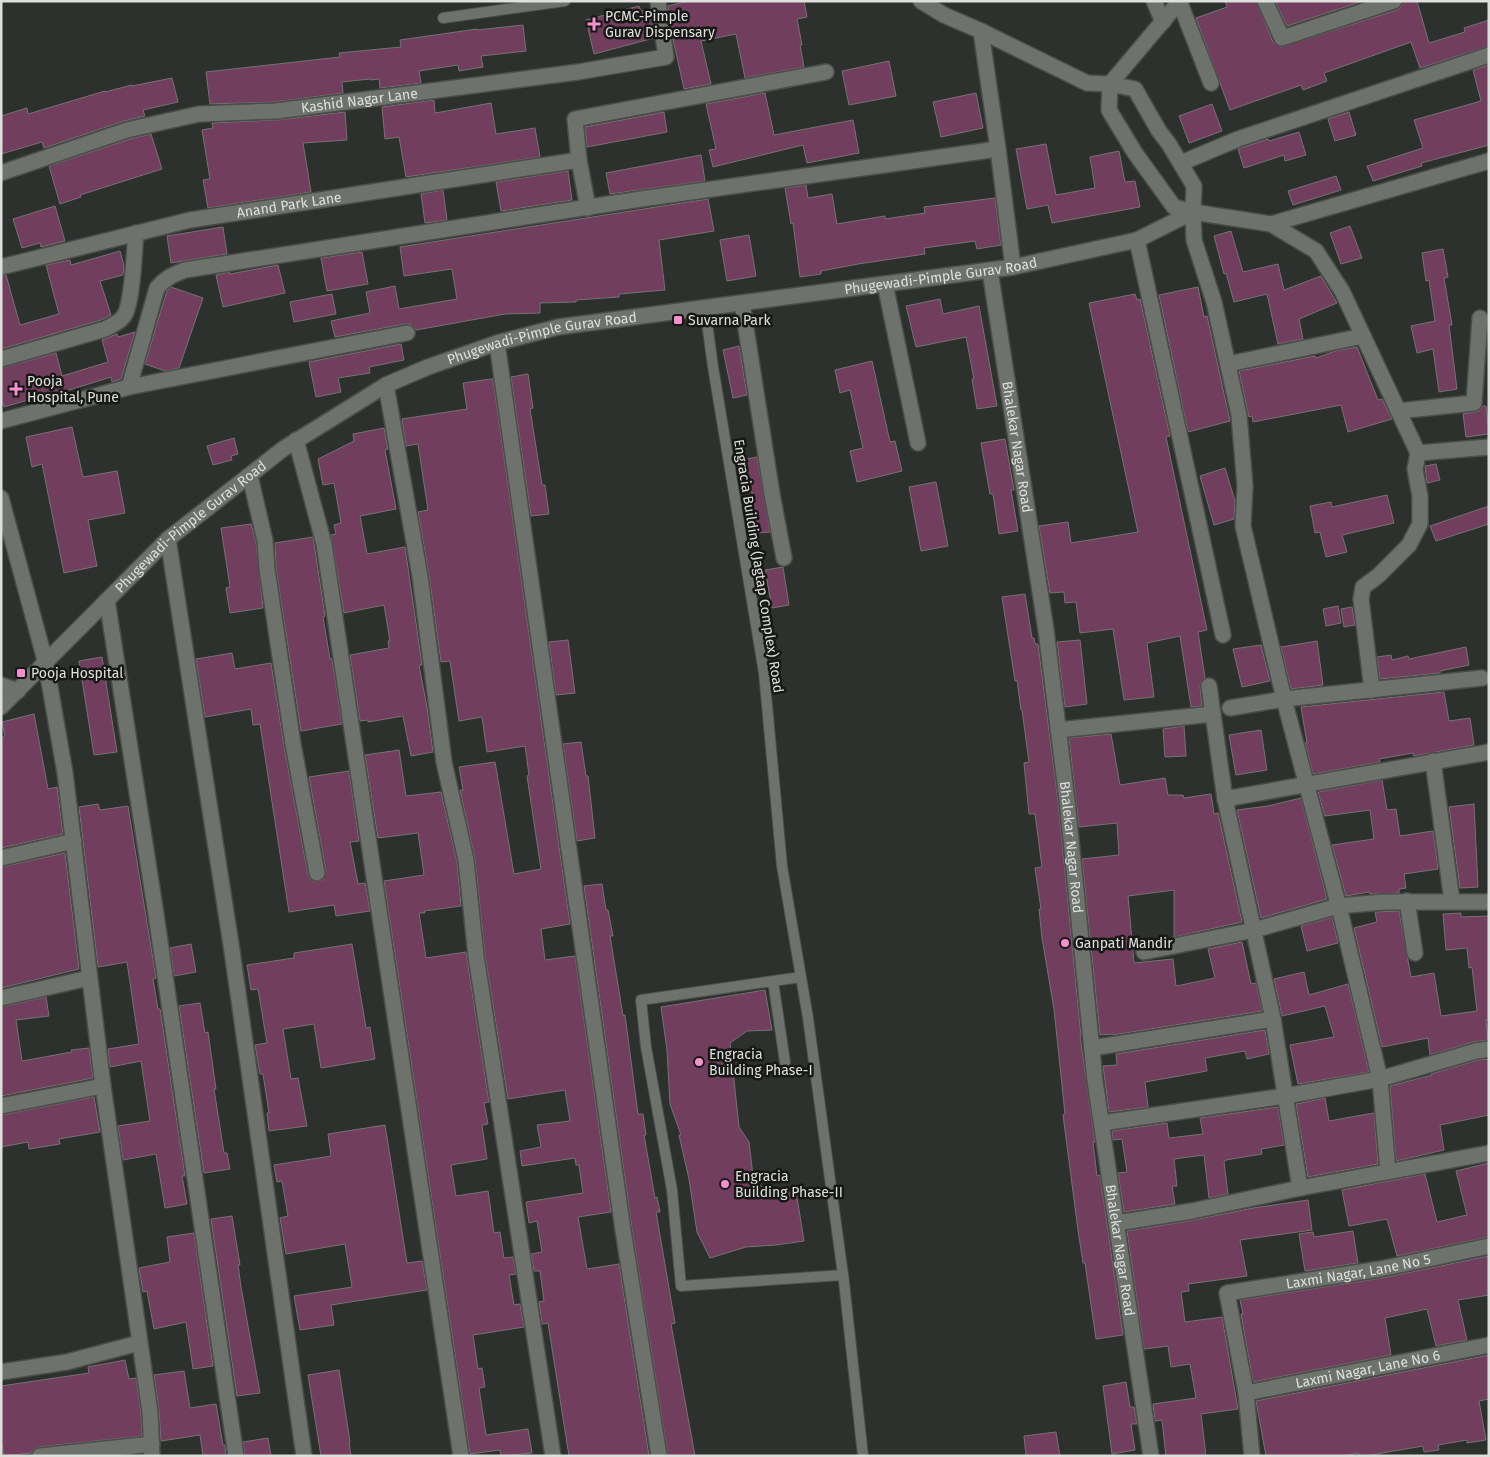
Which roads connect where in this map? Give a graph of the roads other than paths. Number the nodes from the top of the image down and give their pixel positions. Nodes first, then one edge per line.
1 (565, 1) edge
2 (658, 1) edge
3 (921, 1) edge
4 (1154, 1) edge
5 (1265, 1) edge
6 (1394, 1) edge
7 (1183, 2) edge
8 (443, 18) dead end
9 (1163, 22) junction
10 (981, 31) junction
11 (1489, 55) edge
12 (826, 72) dead end
13 (1211, 83) dead end
14 (1110, 84) junction
15 (998, 149) junction
16 (580, 160) junction
17 (1489, 161) edge
18 (1181, 163) junction
19 (1, 173) edge
20 (588, 208) junction
21 (1192, 212) junction
22 (1271, 224) junction
23 (136, 233) junction
24 (1137, 240) junction
25 (1, 267) edge
26 (1013, 267) junction
27 (990, 271) junction
28 (885, 284) junction
29 (742, 303) junction
30 (705, 308) junction
31 (1480, 318) dead end
32 (407, 333) dead end
33 (1364, 336) junction
34 (498, 343) junction
35 (1, 359) edge
36 (1228, 364) junction
37 (386, 385) junction
38 (129, 387) junction
39 (1398, 411) junction
40 (1, 421) edge
41 (296, 440) junction
42 (918, 443) dead end
43 (1489, 447) edge
44 (1418, 453) junction
45 (250, 476) junction
46 (1, 498) edge
47 (168, 540) junction
48 (784, 558) dead end
49 (107, 600) junction
50 (1223, 635) dead end
51 (46, 664) junction
52 (1482, 678) dead end
53 (1, 685) edge
54 (1209, 686) dead end
55 (18, 690) junction
56 (1372, 690) junction
57 (1284, 699) junction
58 (1, 707) edge
59 (1230, 708) dead end
60 (1213, 714) junction
61 (1058, 730) junction
62 (1489, 752) edge
63 (1434, 762) junction
64 (1306, 784) junction
65 (1225, 799) junction
66 (74, 841) junction
67 (1, 858) edge
68 (317, 873) dead end
69 (1407, 901) junction
70 (1452, 901) junction
71 (1489, 902) edge
72 (1338, 906) junction
73 (1254, 930) junction
74 (1144, 952) dead end
75 (1415, 954) dead end
76 (801, 977) junction
77 (89, 978) junction
78 (773, 981) junction
79 (1, 998) edge
80 (1273, 1019) junction
81 (1092, 1048) junction
82 (1489, 1049) edge
83 (785, 1062) dead end
84 (1380, 1079) junction
85 (103, 1086) junction
86 (1284, 1096) junction
87 (1, 1106) edge
88 (1102, 1123) junction
89 (1489, 1153) edge
90 (1388, 1171) junction
91 (1300, 1188) junction
92 (1117, 1223) junction
93 (1489, 1246) edge
94 (843, 1275) junction
95 (139, 1343) junction
96 (1489, 1346) edge
97 (1, 1372) edge
98 (1246, 1393) junction
99 (152, 1450) edge
100 (40, 1456) edge
101 (236, 1456) edge
102 (304, 1456) edge
103 (461, 1456) edge
104 (553, 1456) edge
105 (659, 1456) edge
106 (863, 1456) edge
107 (1151, 1456) edge
108 (1252, 1456) edge

1 - 8 lane
2 - 19 street, Kashid Nagar Lane
3 - 10 street
4 - 9 street
5 - 6 street
7 - 9 street
7 - 13 street
9 - 14 street
10 - 14 street
10 - 15 street
11 - 18 street
12 - 16 street
14 - 18 street
14 - 21 street
15 - 20 street
15 - 26 street
16 - 20 street
16 - 23 street, Anand Park Lane
17 - 22 street
18 - 21 street
20 - 38 street
21 - 22 street
21 - 24 street, Phugewadi-Pimple Gurav Road
21 - 36 street
22 - 33 street
23 - 25 street, Anand Park Lane
23 - 35 street
24 - 26 street, Phugewadi-Pimple Gurav Road
24 - 50 street
26 - 27 street, Phugewadi-Pimple Gurav Road
27 - 28 street, Phugewadi-Pimple Gurav Road
27 - 61 street, Bhalekar Nagar Road
28 - 29 street, Phugewadi-Pimple Gurav Road
28 - 42 street
29 - 30 street, Phugewadi-Pimple Gurav Road
29 - 48 street
30 - 34 street, Phugewadi-Pimple Gurav Road
30 - 76 lane, Engracia Building (Jagtap Complex) Road
31 - 39 street
32 - 38 street
33 - 36 street
33 - 39 street
34 - 37 street, Phugewadi-Pimple Gurav Road
34 - 105 street
36 - 57 street
37 - 41 street, Phugewadi-Pimple Gurav Road
37 - 104 street
38 - 40 street
39 - 44 street
41 - 45 street, Phugewadi-Pimple Gurav Road
41 - 103 street
43 - 44 street
44 - 56 street
45 - 47 street, Phugewadi-Pimple Gurav Road
45 - 68 street
46 - 51 street
47 - 49 street, Phugewadi-Pimple Gurav Road
47 - 102 street
49 - 51 street, Phugewadi-Pimple Gurav Road
49 - 101 street
51 - 55 street, Phugewadi-Pimple Gurav Road
51 - 66 street
52 - 56 street
53 - 55 street
54 - 60 street
55 - 58 street, Phugewadi-Pimple Gurav Road
56 - 57 street
57 - 59 street
57 - 64 street
60 - 61 street
60 - 65 street
61 - 81 street, Bhalekar Nagar Road
62 - 63 street
63 - 64 street
63 - 70 street
64 - 65 street
64 - 72 street
65 - 73 street
66 - 67 street
66 - 77 street
69 - 70 street
69 - 72 street
69 - 75 street
70 - 71 street
72 - 73 street
72 - 84 street
73 - 74 street
73 - 80 street
76 - 78 lane
76 - 94 lane, Engracia Building (Jagtap Complex) Road
77 - 79 street
77 - 85 street
78 - 83 lane
78 - 94 lane
80 - 81 street
80 - 86 street
81 - 88 street, Bhalekar Nagar Road
82 - 84 street
84 - 86 street
84 - 90 street
85 - 87 street
85 - 95 street
86 - 88 street
86 - 91 street
88 - 92 street, Bhalekar Nagar Road
89 - 90 street
90 - 91 street
91 - 92 street
92 - 107 street, Bhalekar Nagar Road
93 - 98 street, Laxmi Nagar, Lane No 5
94 - 106 lane, Engracia Building (Jagtap Complex) Road
95 - 97 street
95 - 99 street
96 - 98 street, Laxmi Nagar, Lane No 6
98 - 108 street
99 - 100 street

